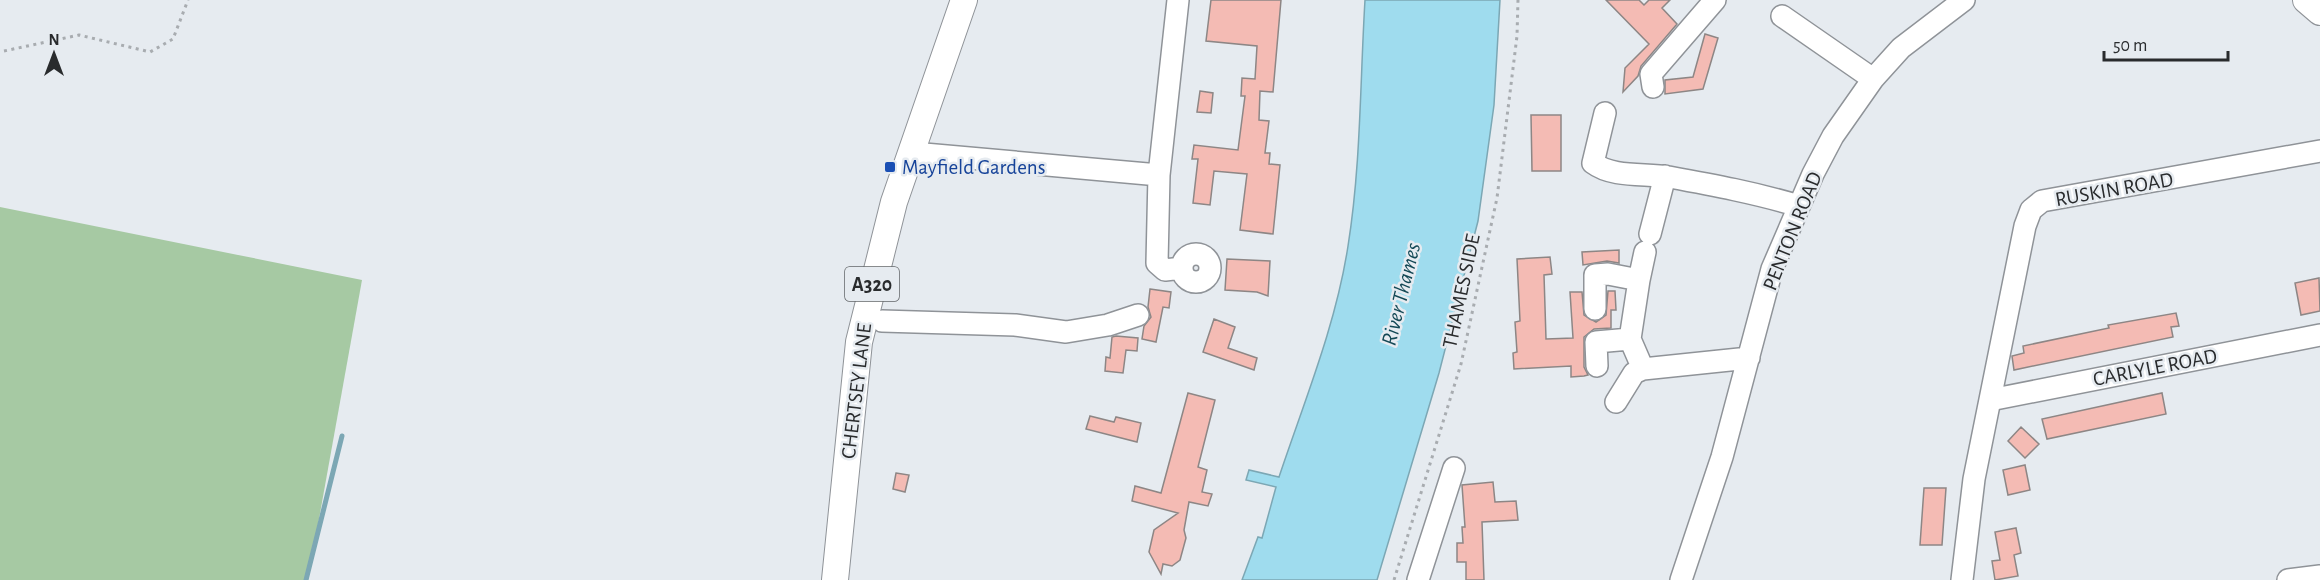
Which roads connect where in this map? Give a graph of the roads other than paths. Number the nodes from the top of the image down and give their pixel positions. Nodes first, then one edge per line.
1 (964, 0) edge
2 (1178, 0) edge
3 (1715, 0) edge
4 (1964, 0) edge
5 (2306, 0) edge
6 (2320, 12) edge
7 (1782, 16) dead end
8 (1873, 79) junction
9 (1653, 87) dead end
10 (1605, 113) dead end
11 (2320, 151) edge
12 (913, 153) junction
13 (1159, 175) junction
14 (1665, 176) junction
15 (1799, 206) junction
16 (1182, 268) dead end
17 (1639, 280) junction
18 (1595, 309) dead end
19 (1138, 315) dead end
20 (882, 321) dead end
21 (2320, 335) edge
22 (1630, 339) junction
23 (1749, 358) junction
24 (1597, 366) dead end
25 (1644, 369) junction
26 (1990, 400) junction
27 (1616, 402) dead end
28 (1454, 468) dead end
29 (2320, 576) edge
30 (836, 580) edge
31 (1418, 580) edge
32 (1681, 580) edge
33 (1962, 580) edge
34 (2288, 580) edge

1 - 12 main road, CHERTSEY LANE / A320
2 - 13 street
3 - 9 street
4 - 8 street, PENTON ROAD
5 - 6 main road
7 - 8 street
8 - 15 street, PENTON ROAD
10 - 14 street
11 - 26 street, RUSKIN ROAD
12 - 13 street
12 - 30 main road, CHERTSEY LANE / A320
13 - 16 street
14 - 15 street
14 - 17 street
15 - 23 street, PENTON ROAD
17 - 18 street
17 - 22 street
19 - 20 street
21 - 26 street, CARLYLE ROAD
22 - 24 street
22 - 25 street
23 - 25 street
23 - 32 street, PENTON ROAD
25 - 27 street
26 - 33 street, RUSKIN ROAD
28 - 31 street
29 - 34 street

